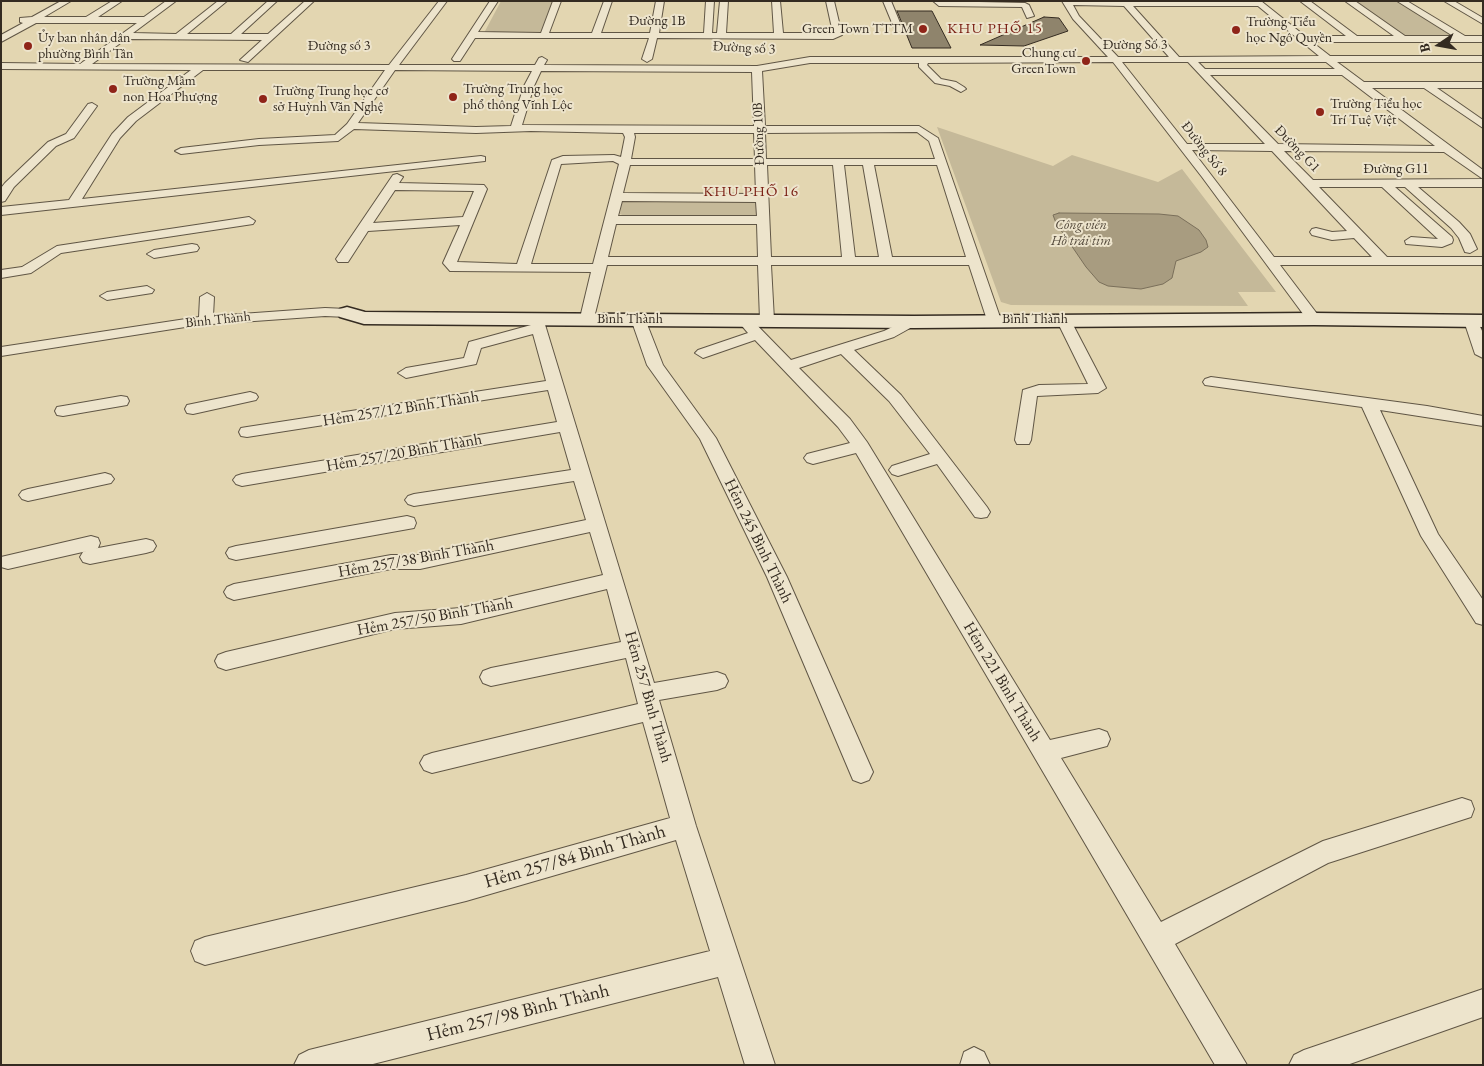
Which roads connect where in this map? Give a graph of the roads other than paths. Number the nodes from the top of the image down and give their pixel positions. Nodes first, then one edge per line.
1 (53, 1) edge
2 (67, 1) edge
3 (118, 1) edge
4 (172, 1) edge
5 (222, 1) edge
6 (274, 1) edge
7 (310, 1) edge
8 (444, 1) edge
9 (494, 1) edge
10 (557, 1) edge
11 (608, 1) edge
12 (660, 1) edge
13 (710, 1) edge
14 (724, 1) edge
15 (776, 1) edge
16 (830, 1) edge
17 (887, 1) edge
18 (937, 1) edge
19 (1304, 1) edge
20 (1349, 1) edge
21 (1401, 1) edge
22 (1448, 1) edge
23 (1067, 2) edge
24 (1126, 3) edge
25 (1258, 3) edge
26 (1030, 16) dead end
27 (23, 20) junction
28 (34, 20) junction
29 (88, 20) junction
30 (147, 20) junction
31 (1483, 22) edge
32 (899, 30) dead end
33 (1, 32) edge
34 (473, 35) junction
35 (544, 35) junction
36 (596, 35) junction
37 (654, 35) junction
38 (708, 35) junction
39 (721, 35) junction
40 (779, 35) junction
41 (124, 36) junction
42 (179, 36) junction
43 (233, 37) junction
44 (270, 37) junction
45 (1, 39) edge
46 (1305, 39) junction
47 (1355, 39) junction
48 (1403, 39) junction
49 (1464, 39) junction
50 (1483, 39) edge
51 (1476, 47) dead end
52 (1114, 58) junction
53 (1327, 58) junction
54 (1, 59) edge
55 (36, 59) junction
56 (398, 59) junction
57 (457, 59) junction
58 (647, 59) junction
59 (926, 59) junction
60 (1176, 59) junction
61 (1190, 59) junction
62 (1483, 59) edge
63 (91, 60) junction
64 (208, 60) junction
65 (245, 60) junction
66 (541, 64) junction
67 (788, 64) junction
68 (1, 66) edge
69 (24, 67) junction
70 (81, 67) junction
71 (200, 68) junction
72 (391, 69) junction
73 (757, 69) junction
74 (1203, 72) junction
75 (1344, 72) junction
76 (9, 76) dead end
77 (1363, 85) junction
78 (1426, 85) junction
79 (1482, 85) edge
80 (961, 89) dead end
81 (92, 106) dead end
82 (1483, 125) edge
83 (351, 126) junction
84 (515, 129) junction
85 (759, 129) junction
86 (626, 130) junction
87 (1183, 148) junction
88 (1275, 148) junction
89 (1447, 149) junction
90 (181, 151) dead end
91 (480, 159) dead end
92 (625, 162) junction
93 (838, 162) junction
94 (868, 162) junction
95 (941, 162) junction
96 (760, 163) junction
97 (402, 168) junction
98 (1483, 176) edge
99 (1406, 183) junction
100 (1483, 183) edge
101 (1308, 184) junction
102 (1385, 184) junction
103 (391, 186) junction
104 (618, 197) junction
105 (1, 198) edge
106 (762, 198) junction
107 (73, 203) junction
108 (1, 211) edge
109 (612, 220) junction
110 (764, 220) junction
111 (249, 221) dead end
112 (467, 222) junction
113 (364, 227) junction
114 (1316, 232) dead end
115 (1357, 234) junction
116 (1410, 242) dead end
117 (192, 248) dead end
118 (1470, 248) dead end
119 (154, 254) dead end
120 (343, 260) dead end
121 (1382, 260) junction
122 (849, 261) junction
123 (886, 261) junction
124 (974, 261) junction
125 (1269, 261) junction
126 (765, 262) junction
127 (1483, 262) edge
128 (600, 265) junction
129 (523, 267) junction
130 (1, 274) edge
131 (147, 290) dead end
132 (107, 296) dead end
133 (207, 297) dead end
134 (347, 313) joint
135 (587, 318) junction
136 (1314, 318) junction
137 (638, 319) junction
138 (1063, 319) junction
139 (994, 320) junction
140 (206, 321) junction
141 (838, 321) junction
142 (1477, 321) edge
143 (914, 322) junction
144 (537, 323) junction
145 (756, 325) junction
146 (846, 346) junction
147 (1, 352) edge
148 (703, 353) dead end
149 (1483, 354) edge
150 (788, 366) junction
151 (406, 373) dead end
152 (1211, 382) dead end
153 (556, 384) junction
154 (250, 397) dead end
155 (122, 401) dead end
156 (1370, 404) junction
157 (193, 409) dead end
158 (64, 411) dead end
159 (1483, 421) edge
160 (566, 426) junction
161 (247, 432) dead end
162 (1022, 440) dead end
163 (862, 446) junction
164 (941, 457) junction
165 (813, 458) dead end
166 (898, 470) dead end
167 (581, 474) junction
168 (105, 480) dead end
169 (242, 480) dead end
170 (28, 495) dead end
171 (414, 500) dead end
172 (981, 512) dead end
173 (407, 523) dead end
174 (597, 524) junction
175 (146, 546) dead end
176 (236, 553) dead end
177 (8, 562) dead end
178 (614, 580) junction
179 (234, 592) dead end
180 (1483, 617) edge
181 (634, 648) junction
182 (226, 661) dead end
183 (491, 677) dead end
184 (718, 681) dead end
185 (650, 702) junction
186 (1099, 739) dead end
187 (1044, 752) junction
188 (432, 764) dead end
189 (861, 772) dead end
190 (1462, 809) dead end
191 (684, 826) junction
192 (1156, 939) junction
193 (205, 951) dead end
194 (727, 961) junction
195 (1483, 1003) edge
196 (310, 1065) edge
197 (760, 1065) edge
198 (1232, 1065) edge
199 (1304, 1065) edge

1 - 27 street
2 - 28 street
3 - 29 street
4 - 30 street
5 - 42 street
6 - 43 street
7 - 44 street
8 - 56 street
9 - 34 street
10 - 35 street
11 - 36 street
12 - 37 street
13 - 38 street
14 - 39 street
15 - 40 street
16 - 40 street, Đường 1B
17 - 32 street
18 - 26 street
19 - 47 street
20 - 48 street
21 - 49 street
22 - 31 street
23 - 24 street
23 - 52 street, Đường Số 8
24 - 25 street
24 - 60 street
25 - 46 street
27 - 28 street
27 - 33 street
28 - 29 street
28 - 45 street
29 - 30 street
30 - 41 street
34 - 35 street, Đường 1B
34 - 57 street
35 - 36 street, Đường 1B
36 - 37 street, Đường 1B
37 - 38 street, Đường 1B
37 - 58 street
38 - 39 street, Đường 1B
39 - 40 street, Đường 1B
41 - 42 street
41 - 63 street
42 - 43 street
43 - 44 street
44 - 65 street
46 - 47 street
46 - 53 street
47 - 48 street
48 - 49 street
49 - 50 street
49 - 51 street
52 - 59 street, Đường Số 3
52 - 60 street, Đường Số 3
52 - 87 street, Đường Số 8
53 - 61 street, Đường Số 3
53 - 62 street, Đường Số 3
53 - 75 street
54 - 55 street, Đường số 3
55 - 63 street, Đường số 3
55 - 69 street
56 - 57 street, Đường số 3
56 - 65 street, Đường số 3
56 - 72 street
57 - 66 street, Đường số 3
58 - 66 street, Đường số 3
58 - 67 street, Đường số 3
59 - 67 street, Đường Số 3
59 - 80 street
60 - 61 street, Đường Số 3
61 - 74 street, Đường G1
63 - 64 street, Đường số 3
63 - 70 street
64 - 65 street, Đường số 3
64 - 71 street
66 - 72 street, Đường số 3
66 - 73 street, Đường số 3
66 - 84 street
67 - 73 street, Đường số 3
68 - 69 street, Đường số 3
69 - 70 street, Đường số 3
69 - 76 street
70 - 71 street, Đường số 3
71 - 72 street, Đường số 3
71 - 107 street
72 - 83 street
73 - 85 street, Đường 10B
74 - 75 street
74 - 88 street, Đường G1
75 - 77 street
77 - 78 street
77 - 89 street
78 - 79 street
78 - 82 street
81 - 105 street
83 - 84 street
83 - 90 street
84 - 86 street
85 - 86 street
85 - 95 street
85 - 96 street, Đường 10B
86 - 92 street, Bình Thành
87 - 88 street
87 - 125 street, Đường Số 8
88 - 89 street
88 - 101 street, Đường G1
89 - 98 street
91 - 97 street
92 - 96 street
92 - 104 street, Bình Thành
92 - 129 street
93 - 94 street
93 - 96 street
93 - 122 street
94 - 95 street
94 - 123 street
95 - 124 street
96 - 106 street, Đường 10B
97 - 103 street
97 - 107 street
99 - 100 street, Đường G11
99 - 102 street, Đường G11
99 - 118 street
101 - 102 street, Đường G11
101 - 115 street, Đường G1
102 - 116 street
103 - 112 street
103 - 113 street
104 - 106 street
104 - 109 street, Bình Thành
106 - 110 street, Đường 10B
107 - 108 street
109 - 110 street
109 - 128 street, Bình Thành
110 - 126 street, Đường 10B
111 - 130 street
112 - 113 street
112 - 129 street
113 - 120 street
114 - 115 street
115 - 121 street, Đường G1
117 - 119 street
121 - 125 street
121 - 127 street
122 - 123 street
122 - 126 street
123 - 124 street
124 - 139 street
125 - 136 street, Đường Số 8
126 - 128 street
126 - 145 street, Đường 10B
128 - 129 street
128 - 135 street, Bình Thành
131 - 132 street
133 - 140 street
134 - 140 street, Bình Thành
134 - 144 street, Bình Thành
135 - 137 street, Bình Thành
135 - 144 street, Bình Thành
136 - 138 street, Bình Thành
136 - 142 street, Bình Thành
137 - 145 street, Bình Thành
137 - 189 street, Hẻm 245 Bình Thành
138 - 139 street, Bình Thành
138 - 162 street
139 - 143 street, Bình Thành
140 - 147 street, Bình Thành
141 - 143 street, Bình Thành
141 - 145 street, Bình Thành
141 - 146 street
142 - 149 street
143 - 146 street
144 - 151 street
144 - 153 street, Hẻm 257 Bình Thành
145 - 148 street
145 - 150 street, Hẻm 221 Bình Thành
146 - 150 street
146 - 164 street
150 - 163 street, Hẻm 221 Bình Thành
152 - 156 street
153 - 160 street, Hẻm 257 Bình Thành
153 - 161 street, Hẻm 257/12 Bình Thành
154 - 157 street
155 - 158 street
156 - 159 street
156 - 180 street
160 - 167 street, Hẻm 257 Bình Thành
160 - 169 street, Hẻm 257/20 Bình Thành
163 - 165 street
163 - 187 street, Hẻm 221 Bình Thành
164 - 166 street
164 - 172 street
167 - 171 street
167 - 174 street, Hẻm 257 Bình Thành
168 - 170 street
173 - 176 street
174 - 178 street, Hẻm 257 Bình Thành
174 - 179 street, Hẻm 257/38 Bình Thành
175 - 177 street
178 - 181 street, Hẻm 257 Bình Thành
178 - 182 street, Hẻm 257/50 Bình Thành
181 - 183 street
181 - 185 street, Hẻm 257 Bình Thành
184 - 185 street
185 - 188 street
185 - 191 street, Hẻm 257 Bình Thành
186 - 187 street
187 - 192 street, Hẻm 221 Bình Thành
190 - 192 street
191 - 193 street, Hẻm 257/84 Bình Thành
191 - 194 street, Hẻm 257 Bình Thành
192 - 198 street, Hẻm 221 Bình Thành
194 - 196 street, Hẻm 257/98 Bình Thành
194 - 197 street, Hẻm 257 Bình Thành
195 - 199 street

